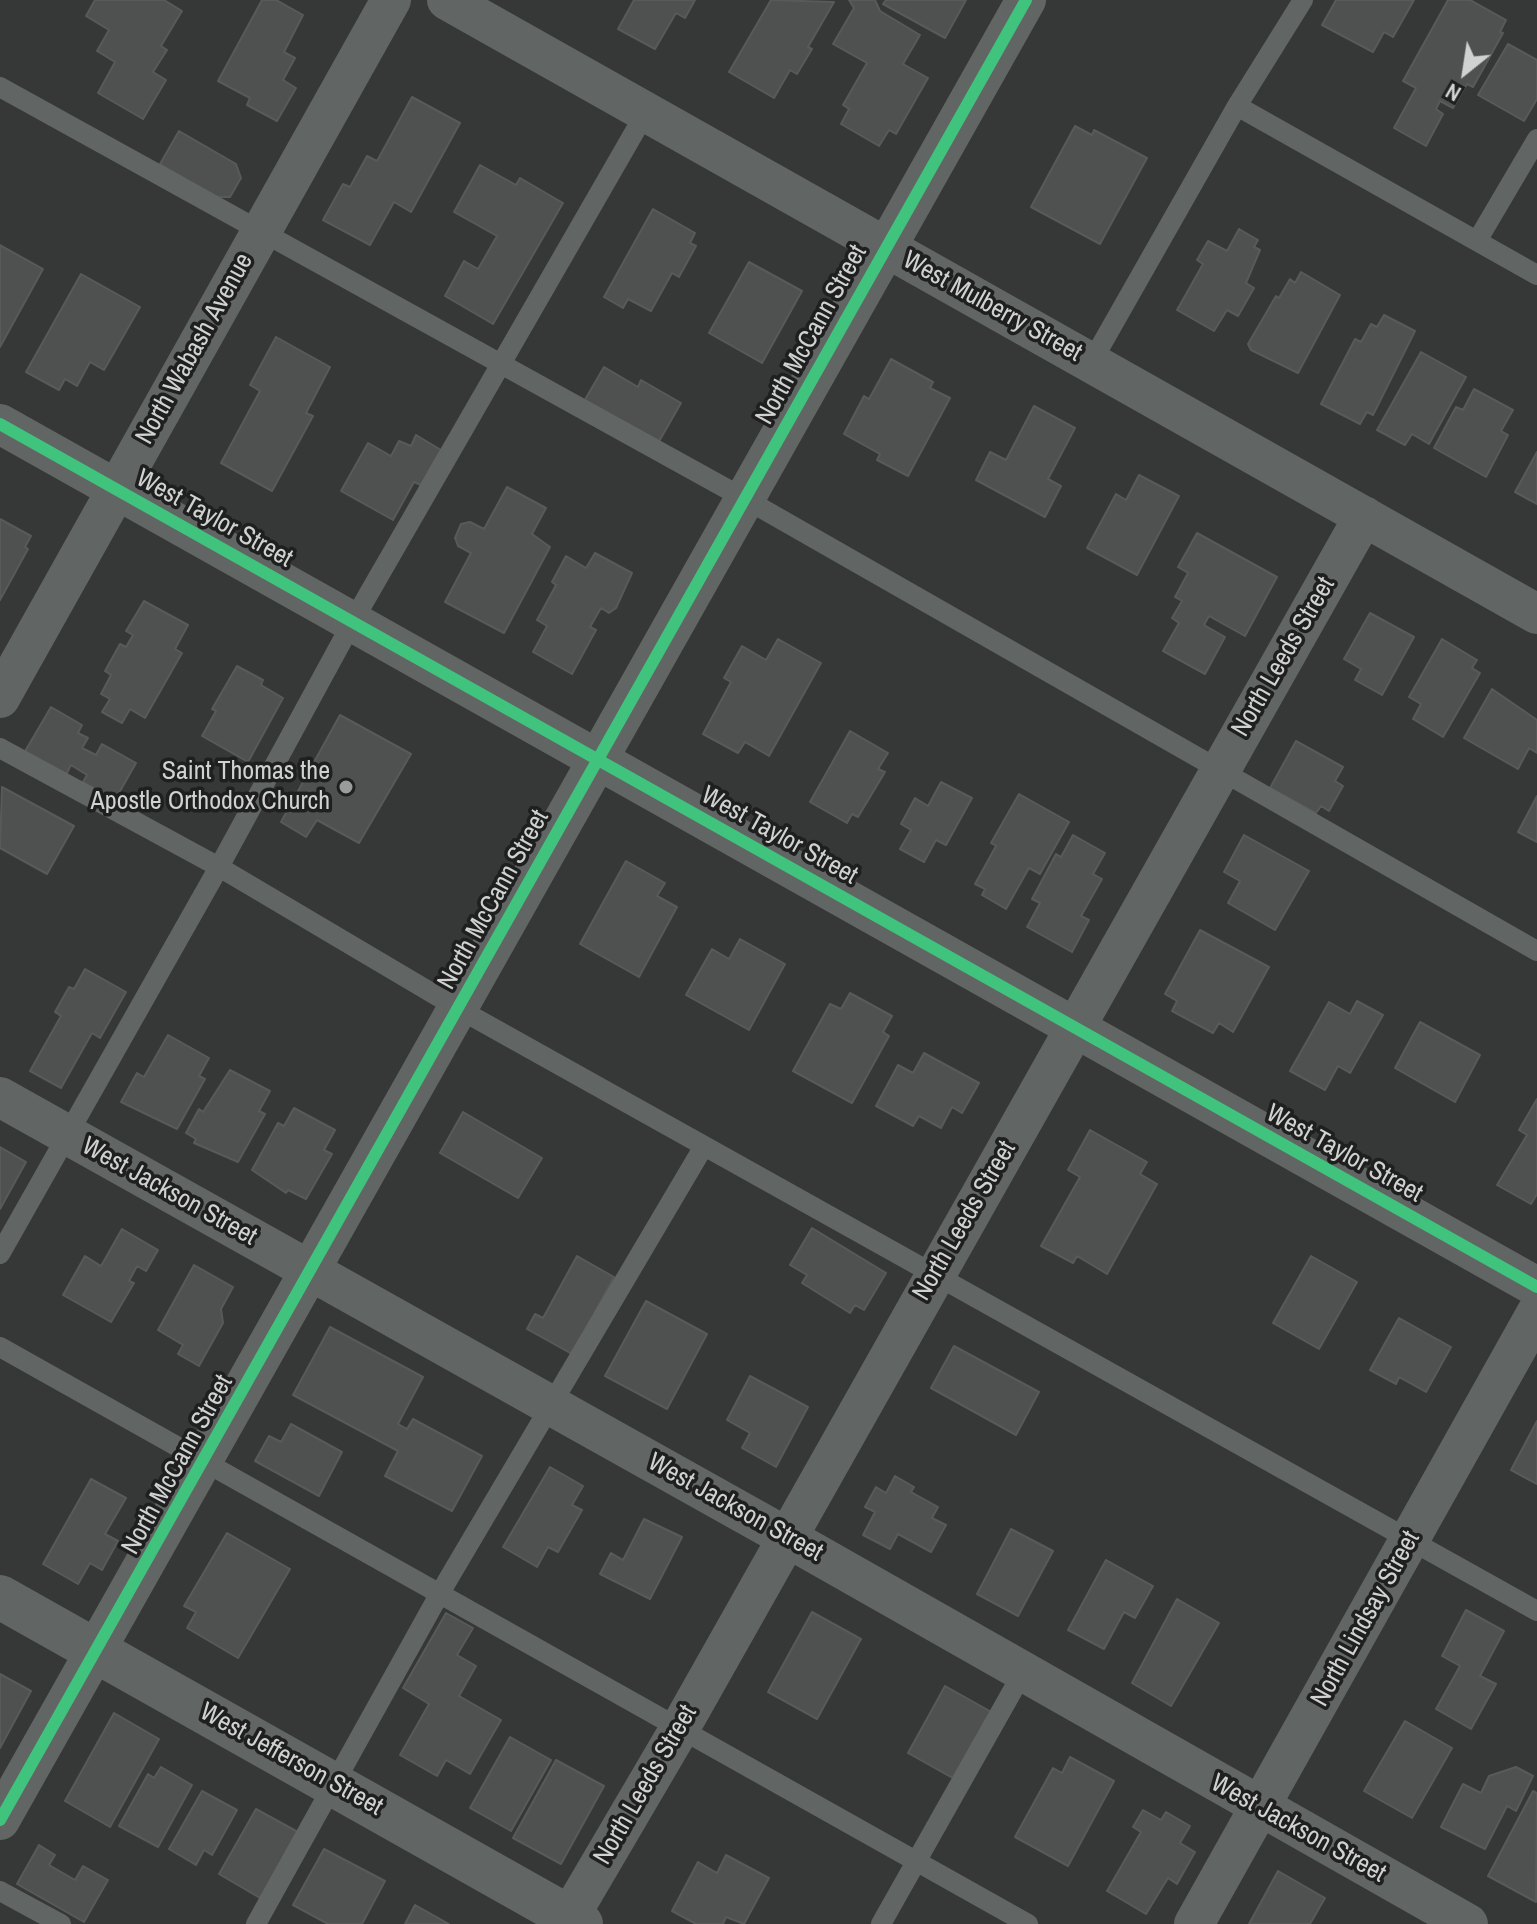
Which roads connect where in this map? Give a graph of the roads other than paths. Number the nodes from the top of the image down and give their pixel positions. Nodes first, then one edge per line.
1 (391, 0) edge
2 (447, 0) edge
3 (1026, 0) edge
4 (1303, 0) edge
5 (0, 87) edge
6 (1237, 106) junction
7 (646, 112) junction
8 (1537, 139) edge
9 (260, 232) junction
10 (1477, 241) junction
11 (885, 247) junction
12 (1537, 275) edge
13 (1091, 363) junction
14 (503, 365) junction
15 (0, 424) edge
16 (116, 490) junction
17 (747, 500) junction
18 (1364, 516) junction
19 (1537, 614) edge
20 (353, 621) junction
21 (0, 698) edge
22 (0, 748) edge
23 (598, 759) junction
24 (1220, 769) junction
25 (219, 867) junction
26 (1537, 951) edge
27 (459, 1009) junction
28 (1075, 1028) junction
29 (0, 1097) edge
30 (68, 1136) junction
31 (704, 1146) junction
32 (0, 1254) edge
33 (309, 1271) junction
34 (935, 1272) junction
35 (1537, 1287) edge
36 (1537, 1312) edge
37 (0, 1347) edge
38 (551, 1405) junction
39 (205, 1462) junction
40 (788, 1538) junction
41 (1411, 1539) junction
42 (440, 1593) junction
43 (0, 1597) edge
44 (1537, 1611) edge
45 (98, 1652) junction
46 (1022, 1674) junction
47 (680, 1728) junction
48 (336, 1786) junction
49 (1261, 1808) junction
50 (0, 1820) edge
51 (917, 1862) junction
52 (0, 1891) edge
53 (571, 1922) edge
54 (61, 1924) edge
55 (256, 1924) edge
56 (881, 1924) edge
57 (1028, 1924) edge
58 (1194, 1924) edge
59 (1468, 1924) edge

1 - 9 street, North Wabash Avenue
2 - 7 street, West Mulberry Street
3 - 11 street, North McCann Street
4 - 6 lane
5 - 9 lane
6 - 10 lane
6 - 13 lane
7 - 11 street, West Mulberry Street
7 - 14 lane
8 - 10 lane
9 - 14 lane
9 - 16 street, North Wabash Avenue
10 - 12 lane
11 - 13 street, West Mulberry Street
11 - 17 street, North McCann Street
13 - 18 street, West Mulberry Street
14 - 17 lane
14 - 20 lane
15 - 16 street, West Taylor Street
16 - 20 street, West Taylor Street
16 - 21 street, North Wabash Avenue
17 - 23 street, North McCann Street
17 - 24 lane
18 - 19 street, West Mulberry Street
18 - 24 street, North Leeds Street
20 - 23 street, West Taylor Street
20 - 25 lane
22 - 25 lane
23 - 27 street, North McCann Street
23 - 28 street, West Taylor Street
24 - 26 lane
24 - 28 street, North Leeds Street
25 - 27 lane
25 - 30 lane
27 - 31 lane
27 - 33 street, North McCann Street
28 - 34 street, North Leeds Street
28 - 35 street, West Taylor Street
29 - 30 street, West Jackson Street
30 - 32 lane
30 - 33 street, West Jackson Street
31 - 34 lane
31 - 38 lane
33 - 38 street, West Jackson Street
33 - 39 street, North McCann Street
34 - 40 street, North Leeds Street
34 - 41 lane
36 - 41 street, North Lindsay Street
37 - 39 lane
38 - 40 street, West Jackson Street
38 - 42 lane
39 - 42 lane
39 - 45 street, North McCann Street
40 - 46 street, West Jackson Street
40 - 47 street, North Leeds Street
41 - 44 lane
41 - 49 street, North Lindsay Street
42 - 47 lane
42 - 48 lane
43 - 45 street, West Jefferson Street
45 - 48 street, West Jefferson Street
45 - 50 street, North McCann Street
46 - 49 street, West Jackson Street
46 - 51 lane
47 - 51 lane
47 - 53 street, North Leeds Street
48 - 53 street, West Jefferson Street
48 - 55 lane
49 - 58 street, North Lindsay Street
49 - 59 street, West Jackson Street
51 - 56 lane
51 - 57 lane
52 - 54 lane

